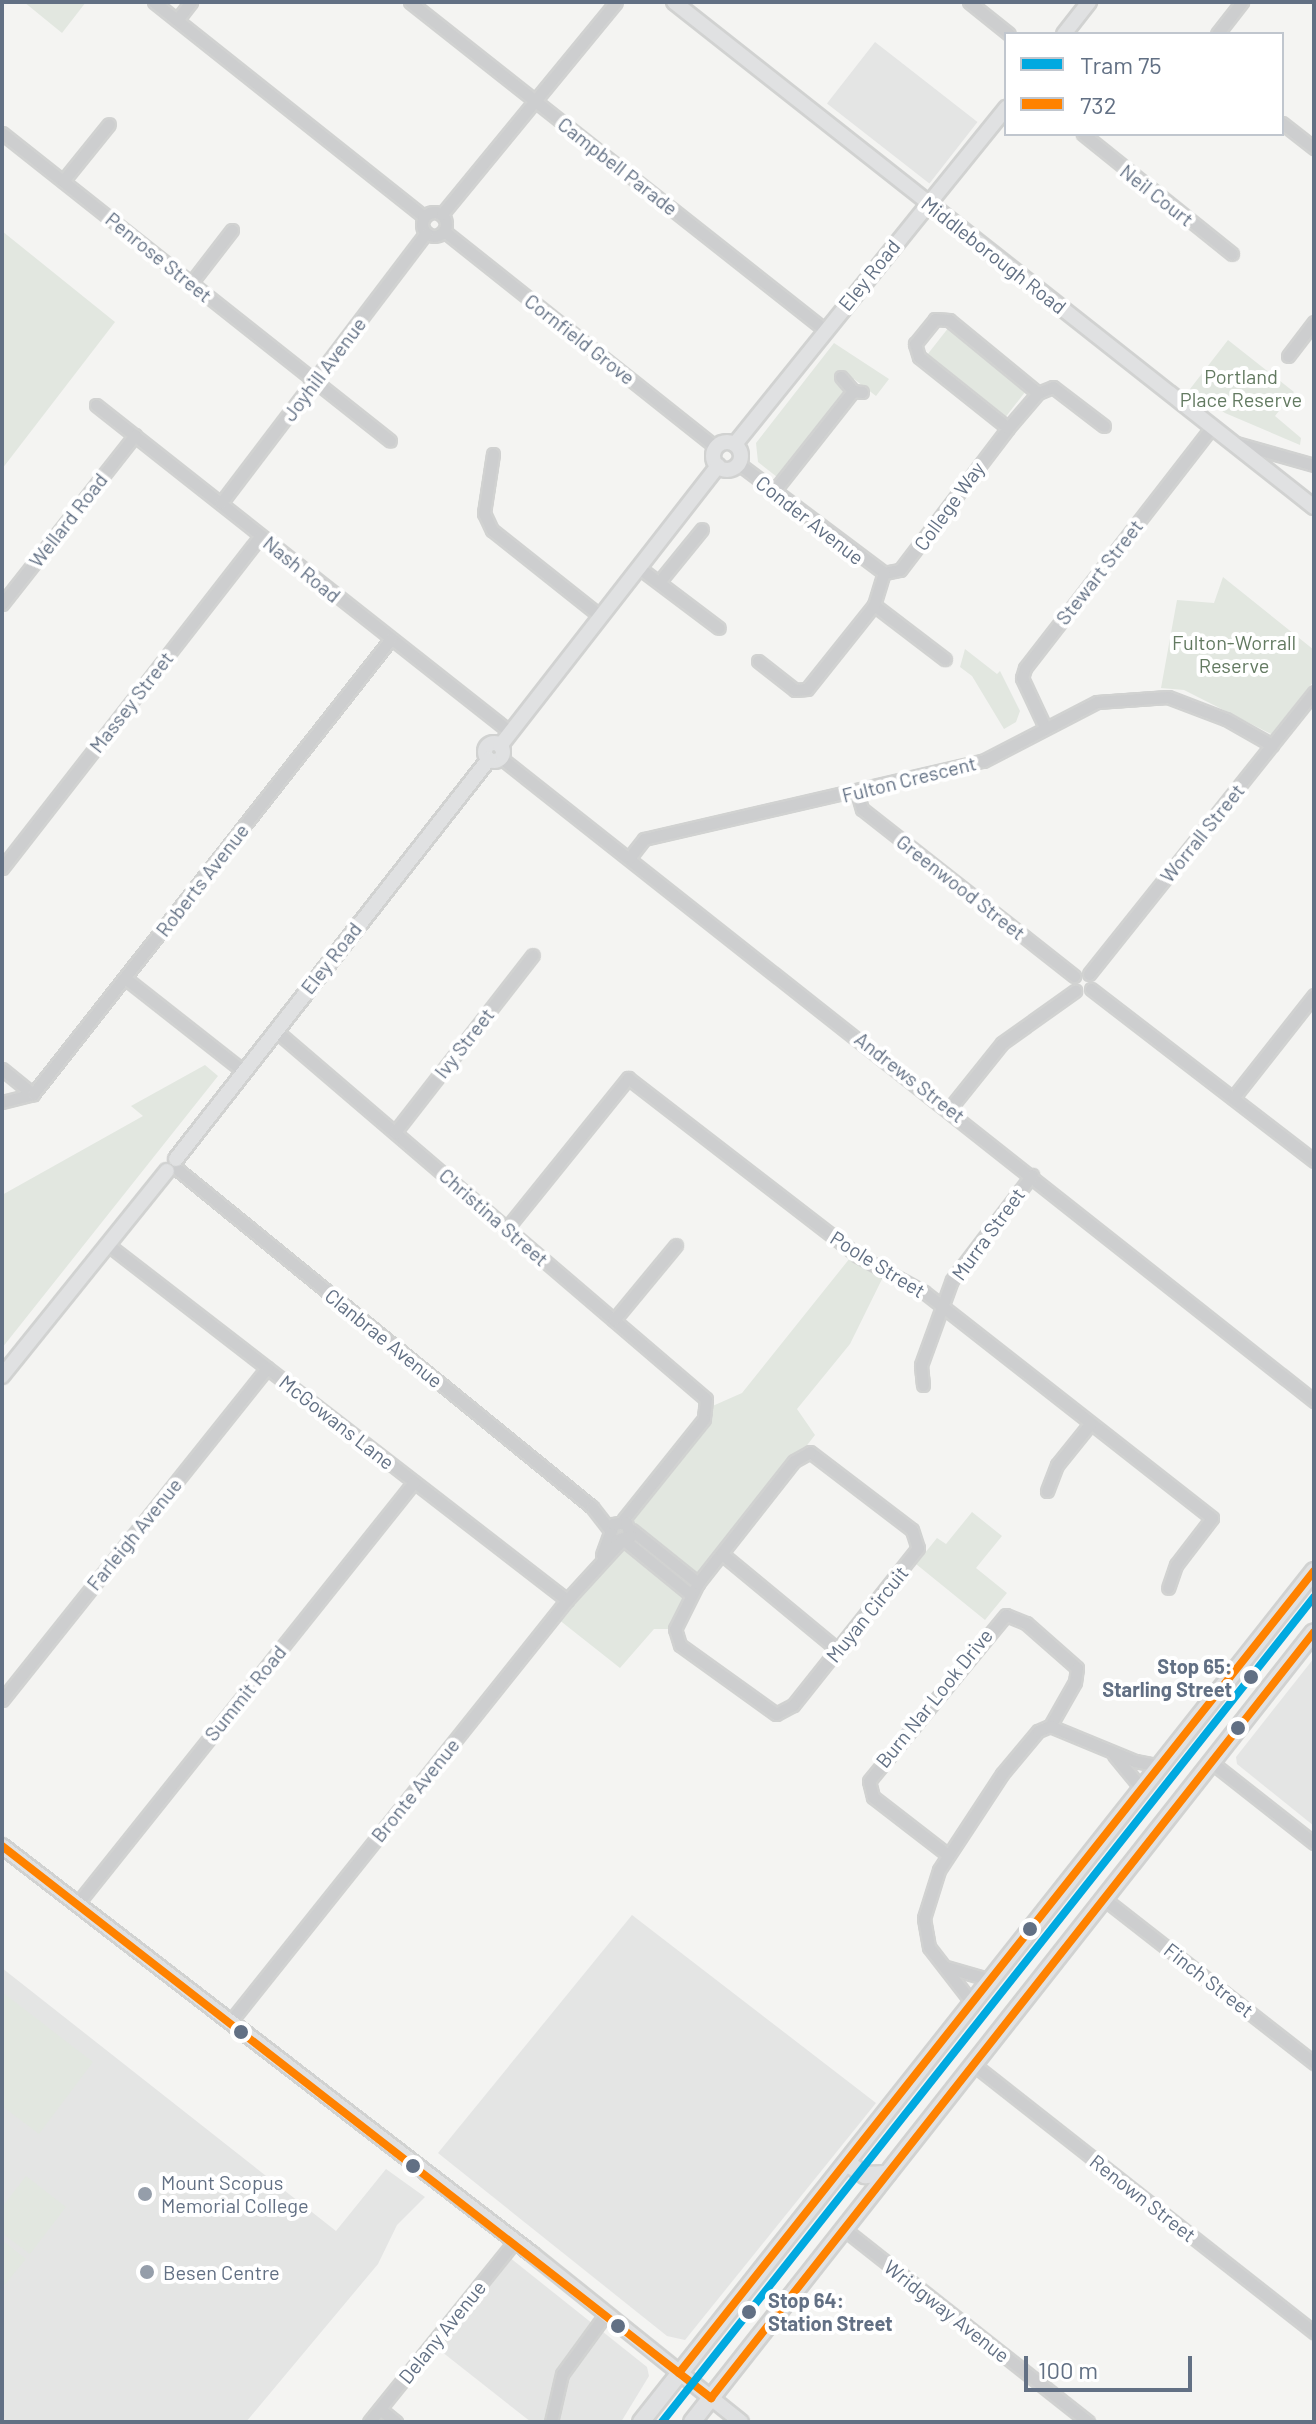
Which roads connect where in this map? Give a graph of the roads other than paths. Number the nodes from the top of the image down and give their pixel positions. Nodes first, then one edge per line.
1 (154, 2) edge
2 (191, 2) edge
3 (410, 2) edge
4 (616, 2) edge
5 (674, 2) edge
6 (969, 2) edge
7 (1089, 2) edge
8 (1242, 2) edge
9 (177, 20) junction
10 (1006, 32) edge
11 (1066, 32) edge
12 (1219, 32) edge
13 (537, 103) junction
14 (1004, 110) edge
15 (109, 124) dead end
16 (1284, 125) edge
17 (2, 133) edge
18 (1085, 136) edge
19 (1314, 148) edge
20 (63, 181) junction
21 (928, 203) junction
22 (442, 214) junction
23 (424, 217) junction
24 (232, 230) dead end
25 (444, 231) junction
26 (426, 233) junction
27 (1232, 254) dead end
28 (191, 283) junction
29 (1314, 322) edge
30 (825, 330) junction
31 (1288, 356) dead end
32 (841, 377) dead end
33 (315, 383) junction
34 (1038, 393) junction
35 (96, 405) dead end
36 (1104, 426) dead end
37 (1212, 427) junction
38 (1008, 428) junction
39 (135, 435) junction
40 (390, 440) dead end
41 (1231, 442) junction
42 (735, 444) junction
43 (716, 447) junction
44 (493, 454) dead end
45 (739, 464) junction
46 (1314, 465) edge
47 (718, 466) junction
48 (774, 491) junction
49 (1312, 500) edge
50 (221, 503) junction
51 (702, 529) dead end
52 (260, 536) junction
53 (638, 567) junction
54 (884, 573) junction
55 (659, 582) junction
56 (2, 604) edge
57 (874, 605) junction
58 (600, 616) junction
59 (719, 628) dead end
60 (390, 640) junction
61 (945, 659) dead end
62 (758, 661) dead end
63 (1314, 692) edge
64 (1044, 725) junction
65 (510, 732) junction
66 (1272, 745) junction
67 (497, 754) junction
68 (857, 792) junction
69 (630, 857) junction
70 (2, 868) edge
71 (533, 955) dead end
72 (1089, 974) junction
73 (1074, 976) junction
74 (125, 978) junction
75 (1091, 989) junction
76 (1075, 991) junction
77 (1314, 995) edge
78 (275, 1030) junction
79 (2, 1069) edge
80 (243, 1071) junction
81 (33, 1094) junction
82 (1233, 1098) junction
83 (2, 1102) edge
84 (950, 1108) junction
85 (395, 1132) junction
86 (1314, 1161) edge
87 (173, 1166) junction
88 (1032, 1175) junction
89 (507, 1228) junction
90 (107, 1244) junction
91 (676, 1245) dead end
92 (941, 1304) junction
93 (614, 1320) junction
94 (267, 1368) junction
95 (2, 1376) edge
96 (923, 1385) dead end
97 (1314, 1401) edge
98 (708, 1408) joint
99 (1090, 1424) junction
100 (414, 1482) junction
101 (1047, 1491) dead end
102 (622, 1530) junction
103 (722, 1554) junction
104 (1314, 1571) edge
105 (698, 1583) junction
106 (1168, 1588) dead end
107 (690, 1594) junction
108 (567, 1600) junction
109 (1314, 1632) edge
110 (838, 1650) junction
111 (2, 1700) edge
112 (1050, 1726) junction
113 (1111, 1752) junction
114 (1211, 1762) junction
115 (1161, 1766) junction
116 (1142, 1789) junction
117 (1314, 1843) edge
118 (2, 1846) edge
119 (948, 1855) junction
120 (1103, 1898) junction
121 (77, 1904) junction
122 (945, 1967) junction
123 (991, 1980) junction
124 (973, 2004) junction
125 (230, 2022) junction
126 (1314, 2063) edge
127 (973, 2064) junction
128 (847, 2163) junction
129 (887, 2174) junction
130 (844, 2229) junction
131 (515, 2241) junction
132 (605, 2315) junction
133 (1314, 2332) edge
134 (679, 2373) junction
135 (711, 2398) junction
136 (380, 2409) junction
137 (369, 2422) edge
138 (396, 2422) edge
139 (551, 2422) edge
140 (641, 2422) edge
141 (692, 2422) edge
142 (741, 2422) edge
143 (1088, 2422) edge

1 - 9 street
2 - 9 street
3 - 13 street, Campbell Parade
4 - 13 street
5 - 21 main road, Middleborough Road
6 - 10 street
7 - 11 main road
8 - 12 street
9 - 23 street
13 - 22 street
13 - 30 street, Campbell Parade
14 - 21 main road, Eley Road
15 - 20 street
16 - 19 street
17 - 20 street, Penrose Street
18 - 27 street, Neil Court
20 - 28 street, Penrose Street
21 - 30 main road, Eley Road
21 - 37 main road, Middleborough Road
22 - 23 street
22 - 25 street
23 - 26 street
24 - 28 street
25 - 26 street
25 - 43 street, Cornfield Grove
26 - 33 street, Joyhill Avenue
28 - 33 street, Penrose Street
29 - 31 street
30 - 42 main road, Eley Road
32 - 48 street
33 - 40 street, Penrose Street
33 - 50 street, Joyhill Avenue
34 - 36 street
34 - 38 street, College Way
34 - 38 street
35 - 39 street, Nash Road
37 - 41 main road, Middleborough Road
37 - 64 street, Stewart Street
38 - 54 street, College Way
39 - 50 street, Nash Road
39 - 56 street, Wellard Road
41 - 46 street
41 - 49 main road, Middleborough Road
42 - 43 main road
42 - 45 main road
43 - 47 main road
44 - 58 street
45 - 47 main road
45 - 48 street, Conder Avenue
47 - 53 main road, Eley Road
48 - 54 street, Conder Avenue
50 - 52 street, Nash Road
51 - 55 street
52 - 60 street, Nash Road
52 - 70 street, Massey Street
53 - 55 street
53 - 58 main road, Eley Road
54 - 57 street
55 - 59 street
57 - 61 street
57 - 62 street
58 - 65 main road, Eley Road
60 - 65 street, Nash Road
60 - 74 street, Roberts Avenue
63 - 66 street, Worrall Street
64 - 66 street, Fulton Crescent
64 - 68 street, Fulton Crescent
65 - 67 main road, Eley Road
66 - 72 street, Worrall Street
67 - 69 street, Andrews Street
67 - 78 main road, Eley Road
68 - 69 street, Fulton Crescent
68 - 73 street, Greenwood Street
69 - 84 street, Andrews Street
71 - 85 street, Ivy Street
72 - 73 street
72 - 75 street
73 - 76 street
74 - 80 street
74 - 81 street, Roberts Avenue
75 - 76 street
75 - 82 street
76 - 84 street
77 - 82 street
78 - 80 main road, Eley Road
78 - 85 street, Christina Street
79 - 81 street
80 - 87 main road, Eley Road
81 - 83 street
82 - 86 street
84 - 88 street, Andrews Street
85 - 89 street, Christina Street
87 - 90 main road, Eley Road
87 - 102 street, Clanbrae Avenue
88 - 92 street, Murra Street
88 - 97 street, Andrews Street
89 - 92 street, Poole Street
89 - 93 street, Christina Street
90 - 94 street, McGowans Lane
90 - 95 main road, Eley Road
91 - 93 street
92 - 96 street, Murra Street
92 - 99 street, Poole Street
93 - 98 street, Christina Street
94 - 100 street, McGowans Lane
94 - 111 street, Farleigh Avenue
98 - 102 street, Bronte Avenue
99 - 101 street
99 - 106 street, Poole Street
100 - 108 street, McGowans Lane
100 - 121 street, Summit Road
102 - 105 street
102 - 107 street
102 - 108 street, Bronte Avenue
103 - 105 street, Muyan Circuit
103 - 110 street
103 - 110 street, Muyan Circuit
104 - 115 highway
105 - 107 street, Muyan Circuit
107 - 110 street, Muyan Circuit
108 - 125 street, Bronte Avenue
109 - 114 highway
112 - 113 street
112 - 119 street
112 - 119 street, Burn Nar Look Drive
113 - 115 street
113 - 116 street
114 - 117 street
114 - 120 highway
115 - 116 highway
116 - 123 highway
118 - 121 main road
119 - 122 street
120 - 126 street, Finch Street
120 - 127 highway
121 - 125 main road
122 - 123 street
122 - 124 street
123 - 124 highway
124 - 128 highway
125 - 131 main road
127 - 129 highway
127 - 133 street, Renown Street
128 - 129 highway
128 - 134 highway
129 - 130 highway
130 - 135 highway
130 - 143 street, Wridgway Avenue
131 - 132 main road
131 - 136 street, Delany Avenue
132 - 134 main road
132 - 139 street
134 - 135 main road
134 - 140 highway
135 - 141 highway
135 - 142 main road
136 - 137 street, Delany Avenue
136 - 138 street

